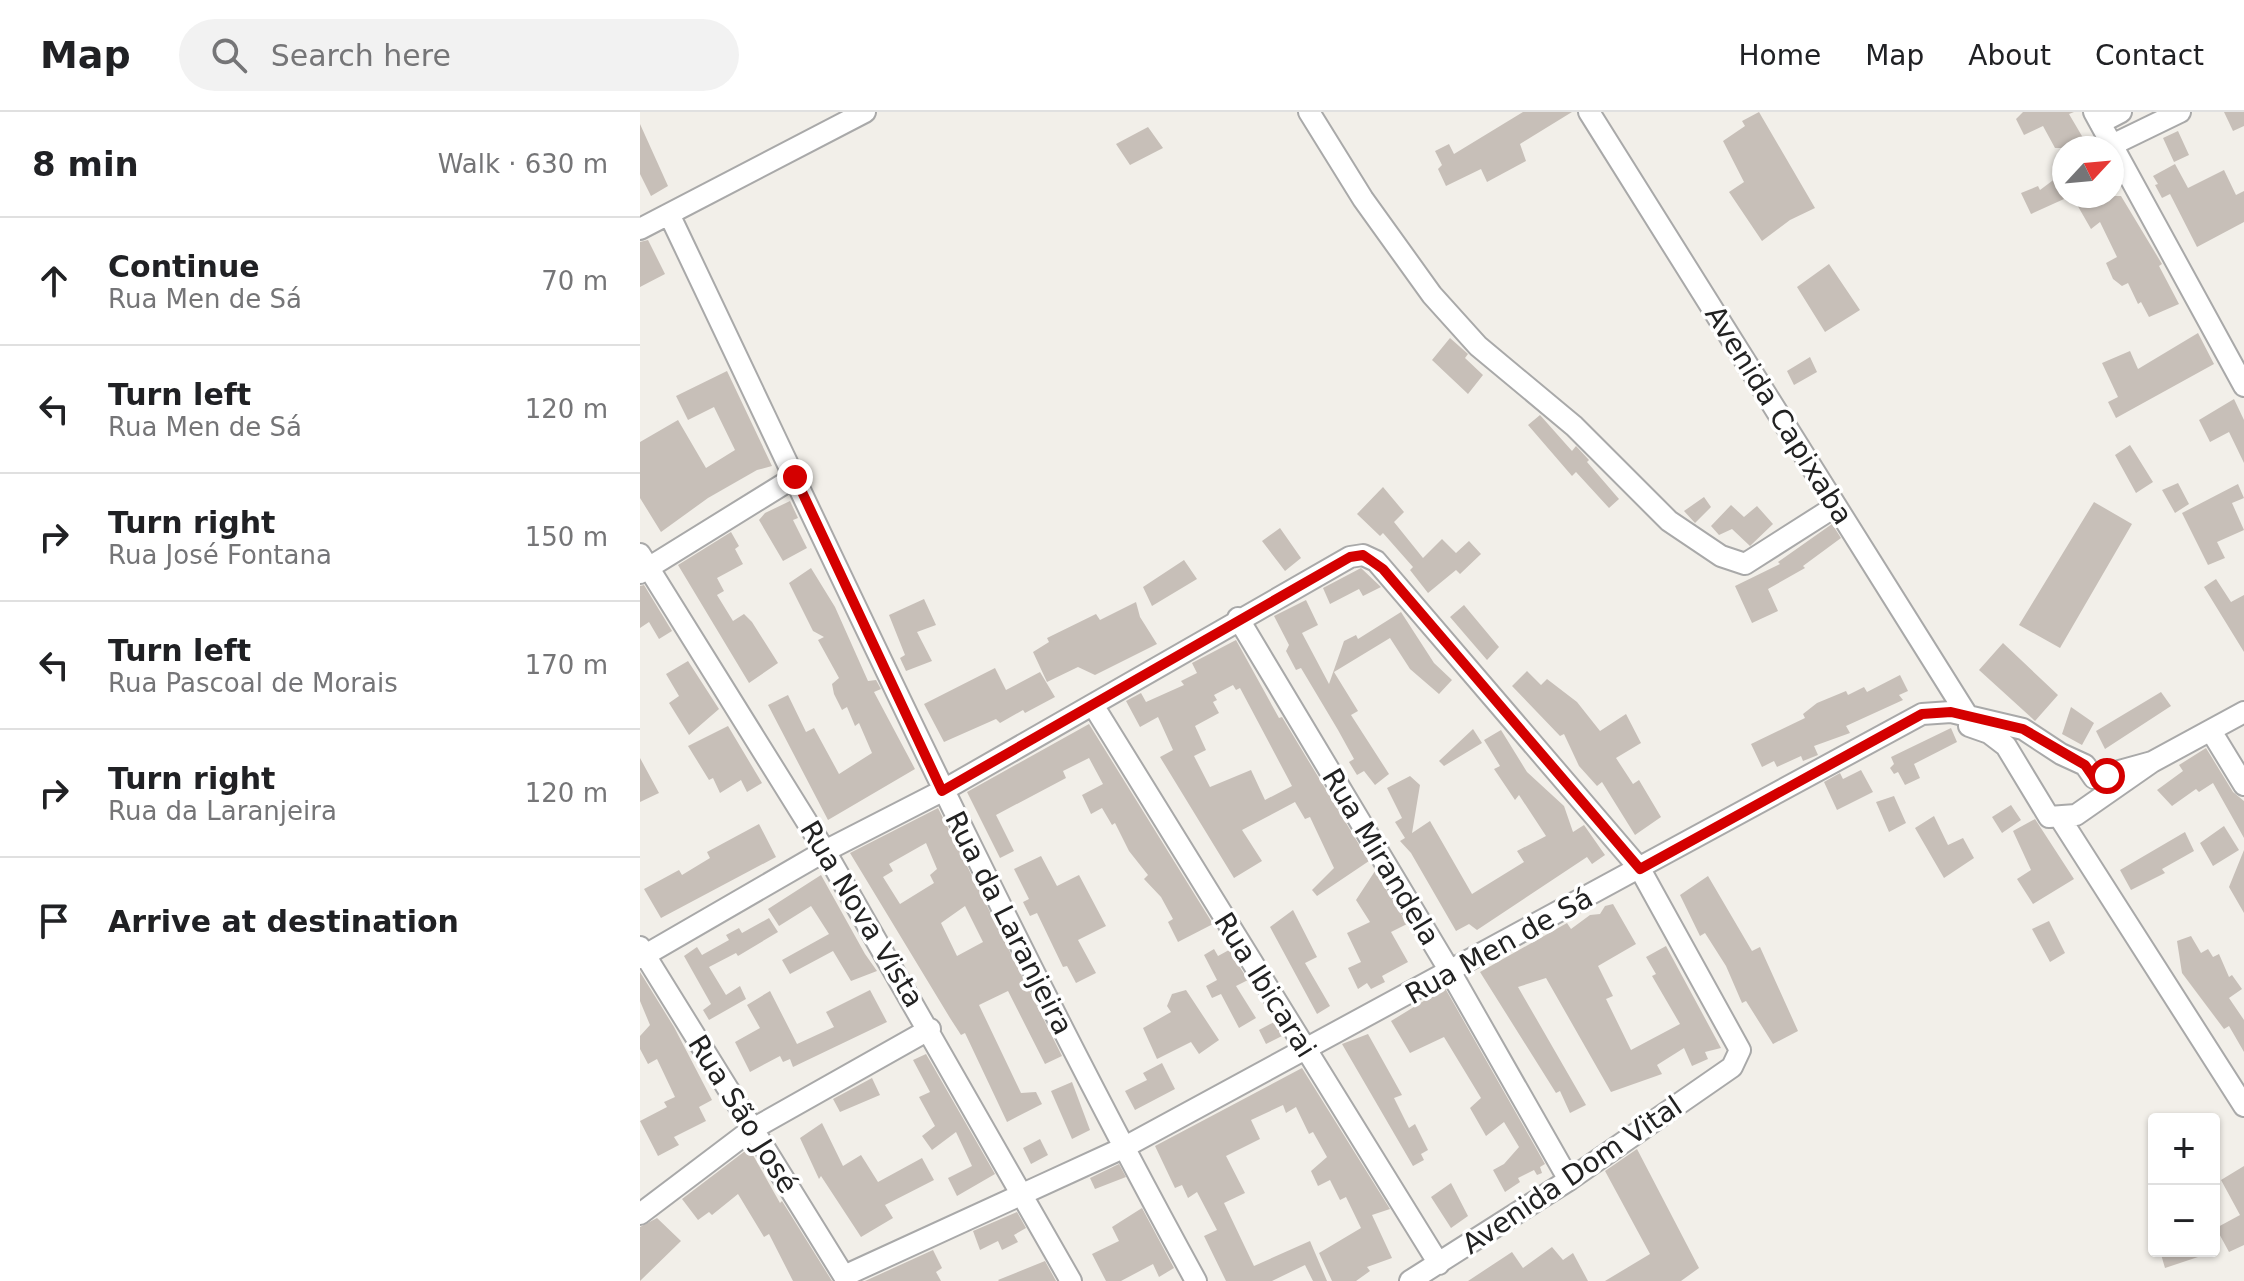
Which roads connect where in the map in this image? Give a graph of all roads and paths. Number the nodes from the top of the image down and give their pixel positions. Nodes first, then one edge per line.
1 (865, 112) edge
2 (1309, 112) edge
3 (1589, 112) edge
4 (2121, 112) edge
5 (2180, 112) edge
6 (2097, 117) edge
7 (2107, 136) edge
8 (2124, 139) edge
9 (2124, 167) edge
10 (669, 214) junction
11 (640, 229) edge
12 (2244, 386) edge
13 (795, 477) junction
14 (1836, 506) junction
15 (643, 565) edge
16 (1238, 618) junction
17 (1093, 705) junction
18 (2244, 712) edge
19 (1922, 714) junction
20 (1969, 718) junction
21 (2211, 731) junction
22 (2152, 762) junction
23 (2244, 785) edge
24 (942, 791) junction
25 (2060, 818) junction
26 (825, 851) junction
27 (1640, 869) junction
28 (642, 954) edge
29 (1451, 973) junction
30 (930, 1029) junction
31 (1306, 1050) junction
32 (2244, 1106) edge
33 (751, 1130) junction
34 (1123, 1148) junction
35 (1569, 1180) junction
36 (1022, 1197) junction
37 (640, 1214) edge
38 (1439, 1264) junction
39 (845, 1279) edge
40 (1071, 1281) edge
41 (1196, 1281) edge
42 (1410, 1281) edge

1 - 10 street
2 - 14 street
3 - 14 street, Avenida Capixaba
4 - 6 street
5 - 8 street
6 - 7 street
9 - 12 street
10 - 11 street
10 - 13 street, Rua da Laranjeira
13 - 15 street
13 - 24 street, Rua da Laranjeira
14 - 20 street, Avenida Capixaba
15 - 26 street, Rua Nova Vista
16 - 17 street
16 - 27 street
16 - 29 street, Rua Mirandela
17 - 24 street
17 - 31 street, Rua Ibicarai
18 - 21 street
19 - 20 street
19 - 25 street
19 - 27 street, Rua Men de Sá
20 - 22 street
21 - 22 street
21 - 23 street
22 - 25 street
24 - 26 street
24 - 34 street, Rua da Laranjeira
25 - 32 street
26 - 28 street
26 - 30 street, Rua Nova Vista
27 - 29 street, Rua Men de Sá
27 - 35 street, Avenida Dom Vital
28 - 33 street, Rua São José
29 - 31 street, Rua Men de Sá
29 - 35 street, Rua Mirandela
30 - 33 street
30 - 36 street, Rua Nova Vista
31 - 34 street, Rua Men de Sá
31 - 38 street, Rua Ibicarai
33 - 37 street
33 - 39 street, Rua São José
34 - 36 street, Rua Men de Sá
34 - 41 street, Rua da Laranjeira
35 - 38 street, Avenida Dom Vital
36 - 39 street, Rua Men de Sá
36 - 40 street, Rua Nova Vista
38 - 42 street, Avenida Dom Vital

